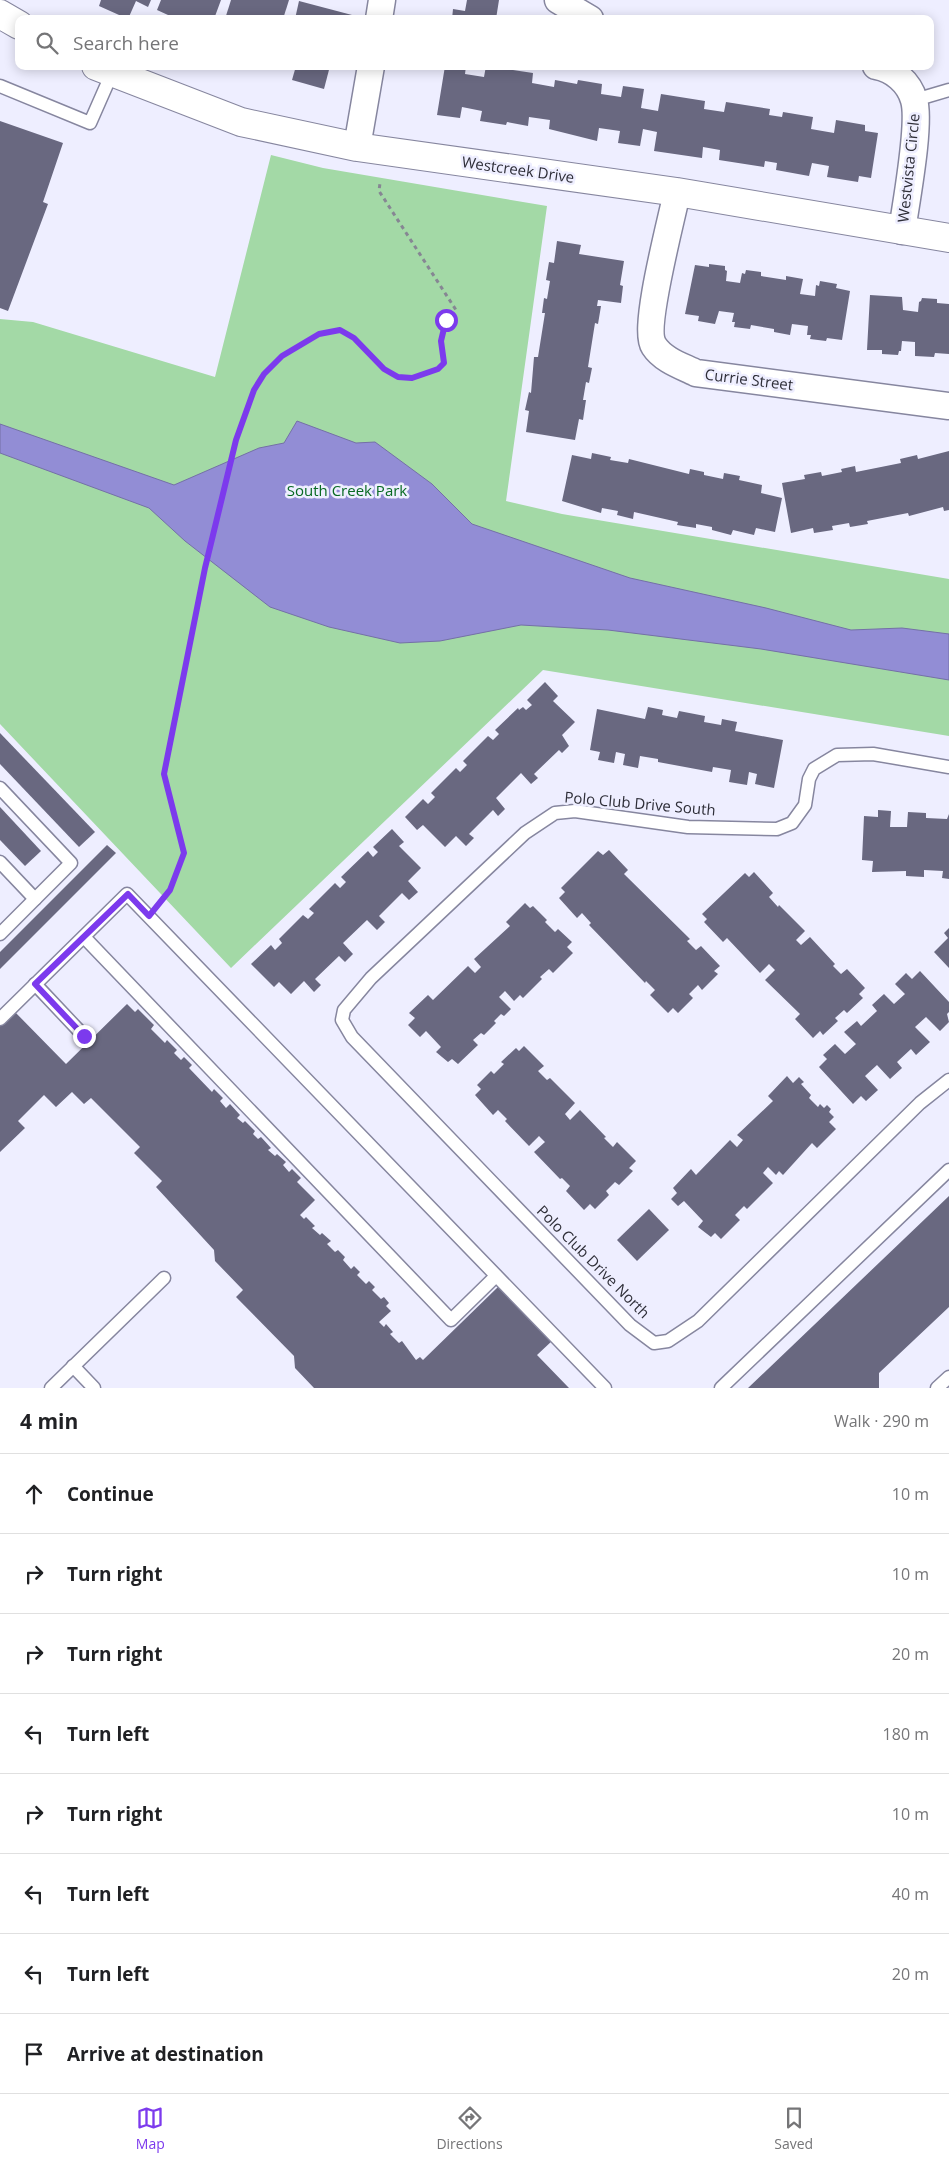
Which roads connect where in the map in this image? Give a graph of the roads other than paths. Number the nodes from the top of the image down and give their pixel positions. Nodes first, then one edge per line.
1 (382, 0) edge
2 (558, 0) edge
3 (0, 14) edge
4 (380, 15) edge
5 (583, 15) edge
6 (15, 23) edge
7 (104, 70) edge
8 (370, 70) edge
9 (890, 70) edge
10 (0, 86) edge
11 (949, 90) edge
12 (914, 100) junction
13 (357, 147) junction
14 (677, 192) junction
15 (902, 231) junction
16 (949, 238) edge
17 (949, 406) edge
18 (949, 767) edge
19 (0, 788) edge
20 (0, 862) edge
21 (35, 899) junction
22 (0, 934) edge
23 (84, 937) junction
24 (35, 984) junction
25 (0, 1019) edge
26 (342, 1020) joint
27 (84, 1036) dead end
28 (949, 1080) edge
29 (949, 1170) edge
30 (496, 1276) junction
31 (164, 1278) dead end
32 (73, 1366) junction
33 (949, 1376) edge
34 (50, 1388) edge
35 (94, 1388) edge
36 (605, 1388) edge
37 (721, 1388) edge
38 (937, 1388) edge

1 - 4 street
2 - 5 street
3 - 6 street
7 - 10 lane
7 - 13 street, Westcreek Drive
8 - 13 street
9 - 12 street, Westvista Circle
11 - 12 lane
12 - 15 street, Westvista Circle
13 - 14 street, Westcreek Drive
14 - 15 street, Westcreek Drive
14 - 17 street, Currie Street
15 - 16 street, Westcreek Drive
18 - 26 lane, Polo Club Drive South
19 - 21 lane
20 - 21 lane
21 - 22 lane
23 - 24 lane
23 - 30 lane
23 - 30 lane
24 - 25 lane
24 - 27 lane
26 - 28 lane, Polo Club Drive North
29 - 37 lane
30 - 36 lane
31 - 32 lane
32 - 34 lane
32 - 35 lane
33 - 38 lane

